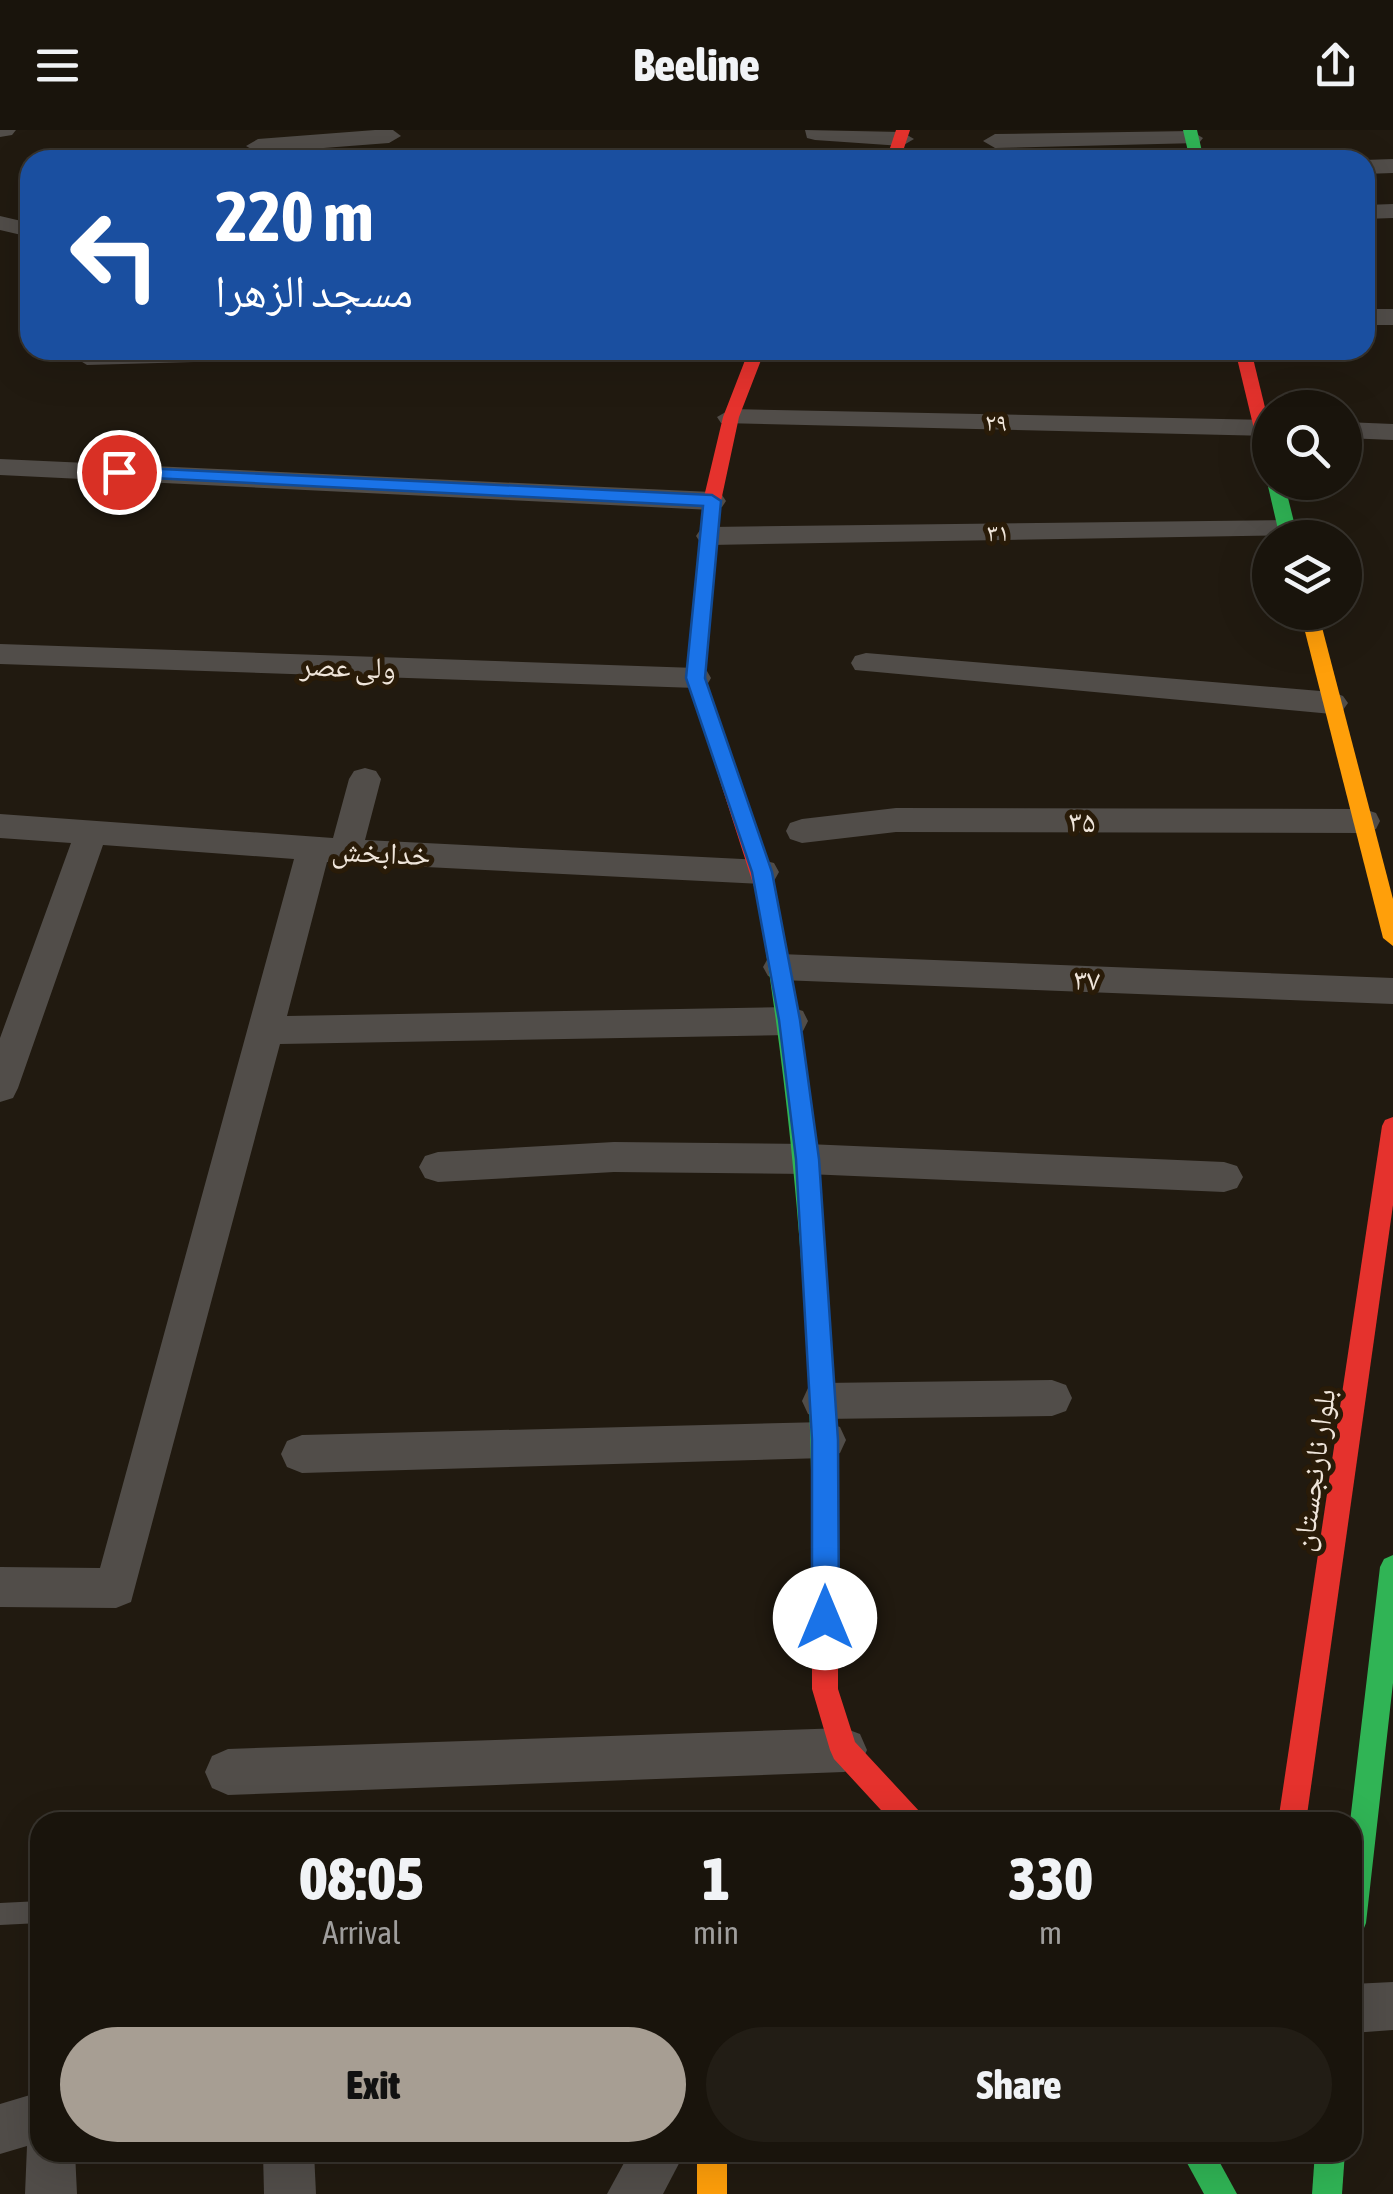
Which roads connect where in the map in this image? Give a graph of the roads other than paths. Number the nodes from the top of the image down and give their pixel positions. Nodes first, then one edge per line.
1 (815, 132) dead end
2 (996, 141) dead end
3 (389, 142) edge
4 (899, 143) edge
5 (1193, 143) edge
6 (258, 146) dead end
7 (753, 360) edge
8 (1246, 360) edge
9 (1255, 390) edge
10 (731, 416) junction
11 (1252, 427) edge
12 (1362, 431) edge
13 (1393, 432) edge
14 (0, 467) edge
15 (712, 501) junction
16 (1252, 533) edge
17 (710, 536) junction
18 (1313, 630) edge
19 (0, 654) edge
20 (866, 662) dead end
21 (696, 678) junction
22 (1332, 703) junction
23 (365, 780) dead end
24 (1364, 821) junction
25 (0, 826) edge
26 (92, 831) junction
27 (802, 831) dead end
28 (330, 850) junction
29 (762, 872) junction
30 (1385, 878) edge
31 (1393, 938) edge
32 (780, 968) junction
33 (1393, 991) edge
34 (790, 1020) junction
35 (266, 1030) junction
36 (8, 1043) edge
37 (0, 1088) edge
38 (1393, 1126) edge
39 (808, 1159) junction
40 (438, 1167) dead end
41 (1224, 1178) dead end
42 (1052, 1398) dead end
43 (824, 1421) junction
44 (302, 1454) dead end
45 (1393, 1567) edge
46 (0, 1586) edge
47 (844, 1750) junction
48 (228, 1772) dead end
49 (1381, 1778) edge
50 (901, 1812) edge
51 (1293, 1812) edge
52 (1362, 1872) edge
53 (30, 1912) edge
54 (0, 1914) edge
55 (1393, 2006) edge
56 (1362, 2008) edge
57 (30, 2120) edge
58 (0, 2128) edge
59 (50, 2162) edge
60 (288, 2162) edge
61 (654, 2162) edge
62 (712, 2162) edge
63 (1206, 2162) edge
64 (1329, 2162) edge
65 (1234, 2189) edge
66 (52, 2194) edge
67 (290, 2194) edge
68 (633, 2194) edge
69 (712, 2194) edge
70 (1327, 2194) edge

1 - 4 street
2 - 5 street
3 - 6 street
7 - 10 street
8 - 9 street
10 - 11 street, ۲۹
10 - 15 street
12 - 13 street
14 - 15 street
15 - 17 street
16 - 17 street, ۳۱
17 - 21 street
18 - 22 street
19 - 21 street, ولی عصر
20 - 22 street
21 - 29 street
22 - 24 street
23 - 28 street
24 - 27 street, ۳۵
24 - 30 street
25 - 26 street, خدابخش
26 - 28 street, خدابخش
26 - 36 street
28 - 29 street, خدابخش
28 - 35 street
29 - 32 street
30 - 31 street
32 - 33 street, ۳۷
32 - 34 street
34 - 35 street
34 - 39 street
35 - 46 street
36 - 37 street
38 - 51 street, بلوار نارنجستان
39 - 40 street
39 - 41 street
39 - 43 street
42 - 43 street
43 - 44 street
43 - 47 street
45 - 49 street
47 - 48 street
47 - 50 street
49 - 52 street
53 - 54 lane
55 - 56 street
57 - 58 street
59 - 66 street
60 - 67 street
61 - 68 street
62 - 69 street
63 - 65 street
64 - 70 street

